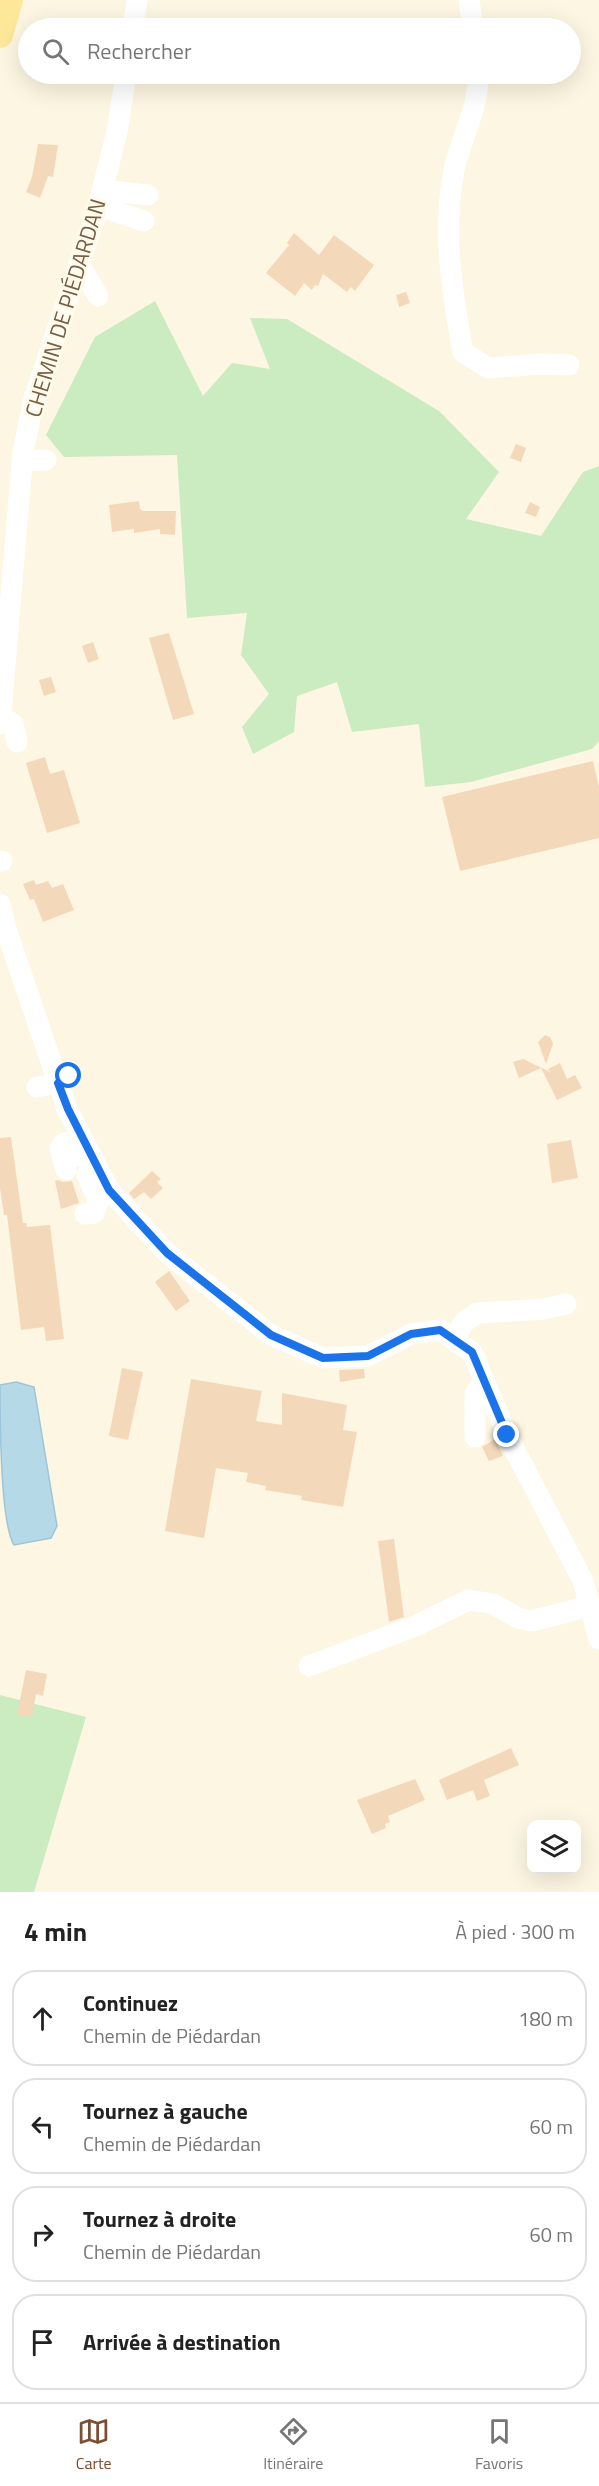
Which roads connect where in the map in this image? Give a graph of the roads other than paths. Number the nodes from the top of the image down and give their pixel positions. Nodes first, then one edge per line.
1 (10, 0) edge
2 (137, 0) edge
3 (469, 0) edge
4 (134, 18) edge
5 (472, 18) edge
6 (0, 34) edge
7 (123, 84) edge
8 (478, 84) edge
9 (148, 195) dead end
10 (100, 198) junction
11 (144, 221) dead end
12 (79, 264) junction
13 (98, 296) dead end
14 (569, 365) dead end
15 (46, 460) dead end
16 (22, 461) junction
17 (1, 716) edge
18 (0, 724) edge
19 (17, 742) dead end
20 (0, 904) edge
21 (64, 1079) junction
22 (37, 1088) dead end
23 (79, 1160) junction
24 (85, 1214) dead end
25 (566, 1304) dead end
26 (459, 1323) junction
27 (484, 1379) junction
28 (475, 1437) dead end
29 (590, 1606) junction
30 (597, 1649) edge
31 (309, 1666) dead end

1 - 6 main road
2 - 4 street
3 - 5 street
7 - 10 street, CHEMIN DE PIÉDARDAN
8 - 14 street
9 - 10 street
10 - 11 street
10 - 12 street, CHEMIN DE PIÉDARDAN
12 - 13 street
12 - 16 street, CHEMIN DE PIÉDARDAN
15 - 16 street
16 - 17 street, CHEMIN DE PIÉDARDAN
17 - 18 street, CHEMIN DE PIÉDARDAN
17 - 19 street
20 - 21 street
21 - 22 street
21 - 23 street
23 - 24 street
23 - 26 street
25 - 26 street
26 - 27 street
27 - 28 street
27 - 29 street
29 - 30 street
29 - 31 street

